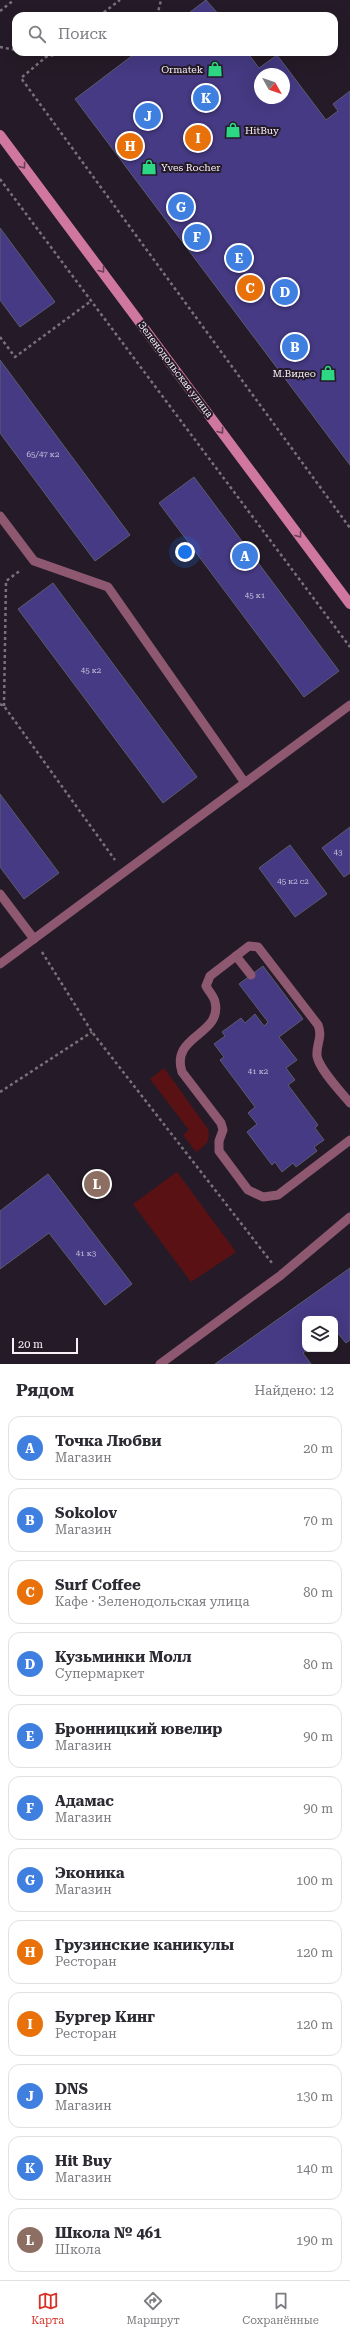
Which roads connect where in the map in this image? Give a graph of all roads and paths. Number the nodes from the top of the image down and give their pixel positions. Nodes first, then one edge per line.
1 (14, 0) edge
2 (120, 0) edge
3 (161, 0) edge
4 (0, 10) edge
5 (104, 12) edge
6 (158, 12) edge
7 (0, 47) edge
8 (12, 49) edge
9 (47, 56) edge
10 (0, 135) edge
11 (0, 179) edge
12 (92, 301) junction
13 (0, 337) edge
14 (0, 516) edge
15 (350, 528) edge
16 (34, 561) junction
17 (350, 604) edge
18 (350, 646) edge
19 (0, 704) edge
20 (350, 705) edge
21 (4, 706) junction
22 (245, 782) junction
23 (124, 872) junction
24 (0, 894) edge
25 (34, 939) junction
26 (236, 956) junction
27 (0, 964) edge
28 (251, 975) dead end
29 (92, 1032) junction
30 (0, 1092) edge
31 (350, 1103) edge
32 (350, 1140) edge
33 (350, 1217) edge
34 (280, 1275) junction
35 (160, 1364) edge

1 - 4 path
2 - 5 path
3 - 6 path
7 - 8 path
9 - 15 path
10 -> 17 street, Зеленодольская улица
11 - 12 path
12 - 13 path
12 - 18 path
14 - 16 lane
16 - 21 path
16 - 22 lane
19 - 21 path
20 - 22 lane
21 - 23 path
22 - 23 lane
23 - 25 lane
24 - 25 lane
25 - 27 lane
25 - 29 path
26 - 28 lane
26 - 31 lane
26 - 32 lane
29 - 30 path
29 - 34 path
33 - 34 lane
34 - 35 lane

